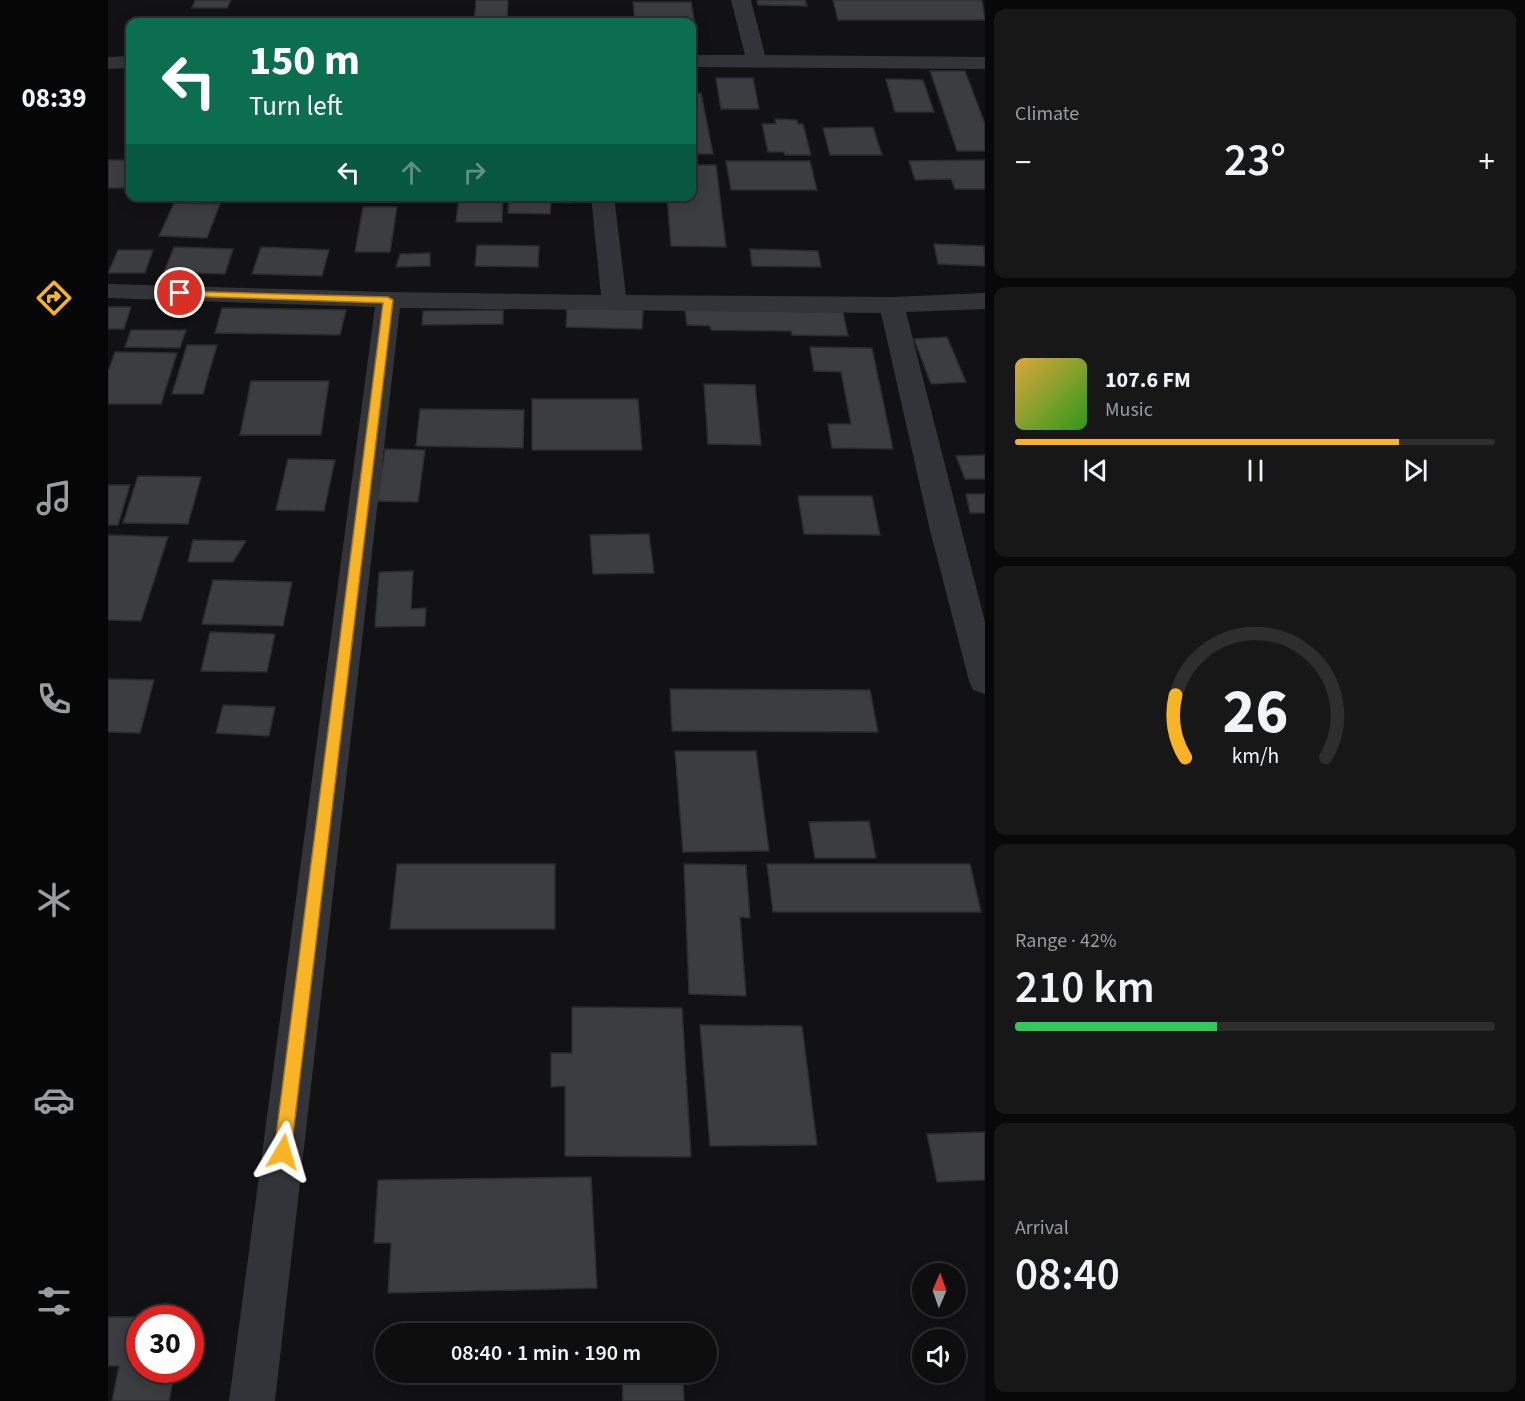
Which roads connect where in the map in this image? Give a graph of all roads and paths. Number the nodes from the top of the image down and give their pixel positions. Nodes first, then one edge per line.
1 (741, 0) edge
2 (756, 60) junction
3 (696, 61) edge
4 (126, 62) edge
5 (108, 63) edge
6 (985, 63) edge
7 (603, 201) edge
8 (108, 291) edge
9 (388, 300) junction
10 (614, 301) junction
11 (985, 301) edge
12 (892, 305) junction
13 (985, 681) edge
14 (252, 1401) edge

1 - 2 street
2 - 3 street
2 - 6 street
4 - 5 street
7 - 10 street
8 - 9 street
9 - 10 street
9 - 14 street
10 - 12 street
11 - 12 street
12 - 13 street

